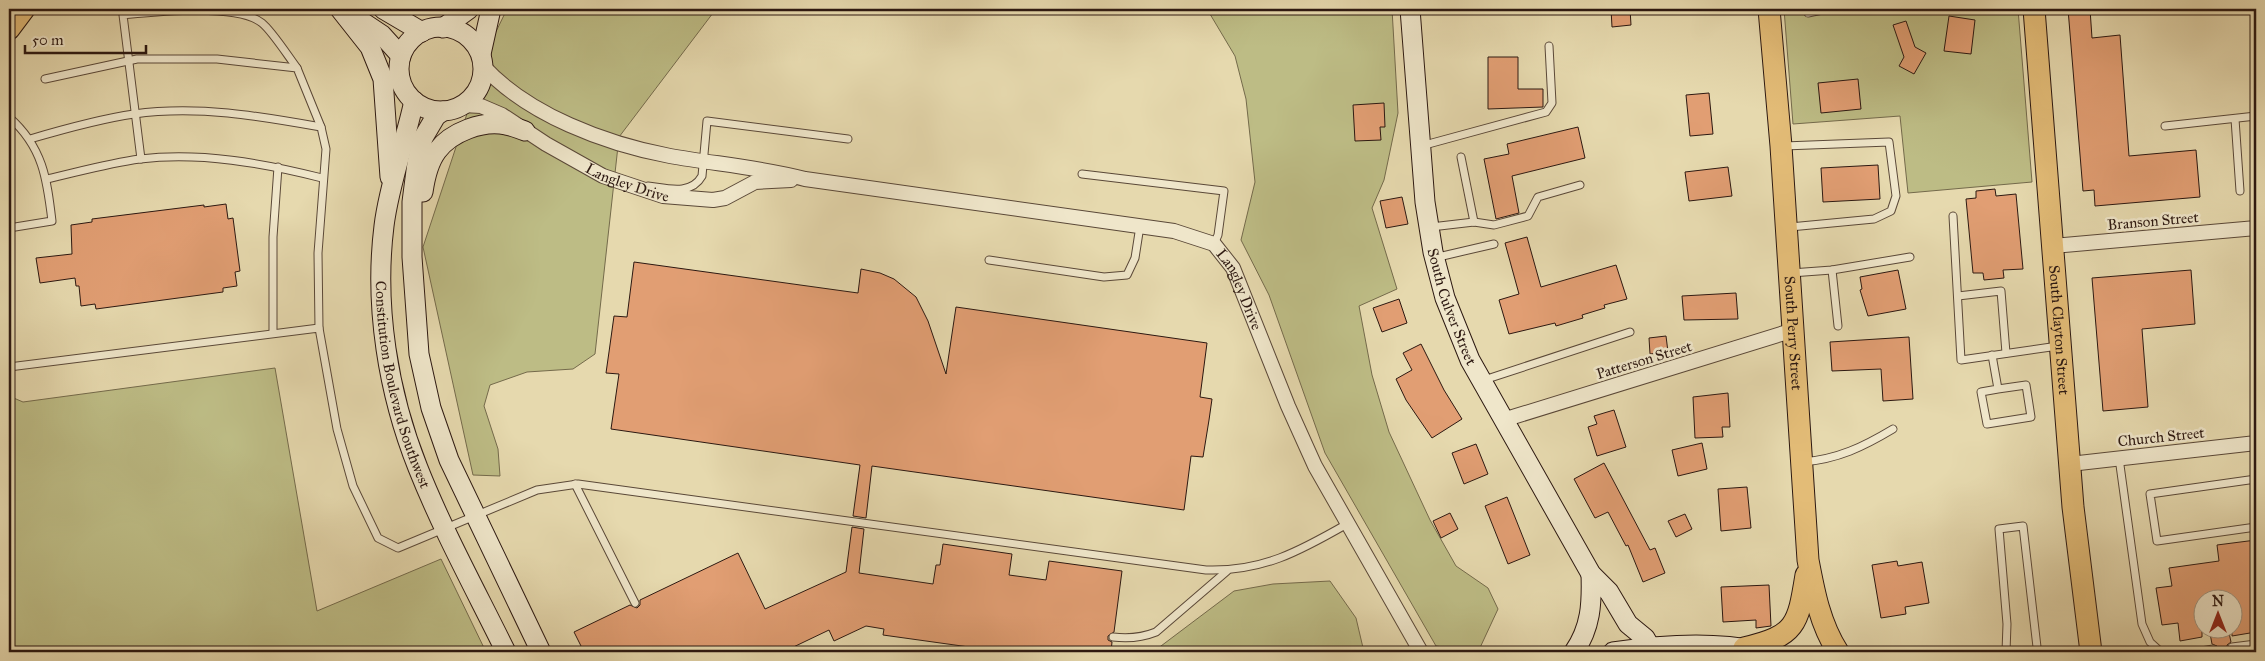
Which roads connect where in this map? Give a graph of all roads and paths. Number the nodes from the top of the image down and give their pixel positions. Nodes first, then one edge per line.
1 (24, 9) edge
2 (342, 9) edge
3 (383, 9) edge
4 (469, 9) edge
5 (491, 9) edge
6 (1410, 9) edge
7 (1770, 9) edge
8 (1826, 9) edge
9 (2034, 9) edge
10 (1808, 13) dead end
11 (443, 28) junction
12 (9, 29) edge
13 (422, 32) junction
14 (1549, 46) dead end
15 (401, 56) junction
16 (482, 60) junction
17 (128, 61) junction
18 (297, 68) junction
19 (45, 79) dead end
20 (414, 101) junction
21 (463, 105) junction
22 (443, 111) junction
23 (136, 114) junction
24 (2256, 116) edge
25 (9, 117) edge
26 (2236, 119) junction
27 (2165, 126) dead end
28 (321, 127) junction
29 (525, 131) junction
30 (30, 139) junction
31 (848, 139) dead end
32 (1420, 146) junction
33 (1781, 146) junction
34 (1461, 157) dead end
35 (141, 159) junction
36 (703, 160) junction
37 (278, 167) junction
38 (1082, 174) dead end
39 (322, 178) junction
40 (47, 179) junction
41 (805, 179) junction
42 (626, 184) junction
43 (1580, 184) dead end
44 (2240, 191) dead end
45 (390, 194) junction
46 (1953, 216) dead end
47 (1474, 222) junction
48 (1140, 226) junction
49 (1428, 227) junction
50 (9, 228) edge
51 (1787, 228) junction
52 (2256, 228) edge
53 (1214, 244) junction
54 (1494, 244) dead end
55 (2053, 246) junction
56 (412, 257) junction
57 (1910, 257) dead end
58 (1434, 258) junction
59 (989, 260) dead end
60 (1832, 270) junction
61 (1790, 273) junction
62 (1958, 296) junction
63 (1838, 326) dead end
64 (319, 328) junction
65 (1794, 330) junction
66 (1630, 332) dead end
67 (273, 333) junction
68 (2062, 345) junction
69 (2006, 353) junction
70 (1992, 356) junction
71 (9, 367) edge
72 (1481, 381) junction
73 (1998, 389) junction
74 (1503, 420) junction
75 (1893, 429) dead end
76 (2256, 442) edge
77 (2119, 457) junction
78 (1802, 462) junction
79 (2070, 464) junction
80 (2256, 479) edge
81 (575, 484) junction
82 (475, 516) junction
83 (1347, 524) junction
84 (445, 527) junction
85 (2256, 527) edge
86 (1808, 560) junction
87 (1227, 571) junction
88 (1591, 574) junction
89 (635, 603) dead end
90 (1113, 637) dead end
91 (2256, 644) edge
92 (2232, 647) dead end
93 (1744, 648) junction
94 (2213, 649) dead end
95 (1652, 650) edge
96 (506, 652) edge
97 (541, 652) edge
98 (1421, 652) edge
99 (1574, 652) edge
100 (1613, 652) edge
101 (1766, 652) edge
102 (1838, 652) edge
103 (2006, 652) edge
104 (2036, 652) edge
105 (2090, 652) edge
106 (2161, 652) edge
107 (2196, 652) edge

1 - 12 main road
2 - 15 street
2 - 45 street
3 - 13 street
4 - 11 street
5 - 16 street
6 - 32 street, South Culver Street
7 - 33 main road, South Perry Street
8 - 10 lane
9 - 55 main road, South Clayton Street
11 - 13 street
11 - 16 street
13 - 15 street
14 - 32 lane
15 - 20 street
16 - 21 street
16 - 36 street, Langley Drive
17 - 18 lane
17 - 18 lane
17 - 19 lane
17 - 23 lane
18 - 28 lane
20 - 22 street
20 - 45 street, Constitution Boulevard Southwest
21 - 22 street
21 - 29 street, Langley Drive
22 - 56 street, Constitution Boulevard Southwest
23 - 28 lane
23 - 30 lane
23 - 35 lane
24 - 26 lane
25 - 30 lane
26 - 27 lane
26 - 44 lane
28 - 39 lane
29 - 42 street, Langley Drive
29 - 56 street
30 - 40 lane
31 - 36 lane
32 - 49 street, South Culver Street
33 - 51 main road, South Perry Street
33 - 51 lane
34 - 47 lane
35 - 37 lane
35 - 40 lane
36 - 41 street, Langley Drive
36 - 42 lane
37 - 39 lane
37 - 67 lane
38 - 53 lane
39 - 64 lane
40 - 50 lane
41 - 42 street, Langley Drive
41 - 48 street, Langley Drive
43 - 47 lane
45 - 84 street, Constitution Boulevard Southwest
46 - 62 lane
47 - 49 lane
48 - 53 street, Langley Drive
48 - 59 lane
49 - 58 street, South Culver Street
51 - 61 main road, South Perry Street
52 - 55 street, Branson Street
53 - 83 street, Langley Drive
54 - 58 lane
55 - 68 main road, South Clayton Street
56 - 82 street, Constitution Boulevard Southwest
57 - 60 lane
58 - 72 street, South Culver Street
60 - 61 lane
60 - 63 lane
61 - 65 main road, South Perry Street
62 - 69 lane
62 - 70 lane
64 - 67 lane
64 - 84 lane
65 - 74 street, Patterson Street
65 - 78 main road, South Perry Street
66 - 72 lane
67 - 71 lane
68 - 69 lane
68 - 79 main road, South Clayton Street
69 - 70 lane
70 - 73 lane
72 - 74 street, South Culver Street
73 - 73 lane
74 - 88 street, South Culver Street
75 - 78 lane
76 - 77 street, Church Street
77 - 79 street, Church Street
77 - 106 lane
78 - 86 main road, South Perry Street
79 - 105 main road, South Clayton Street
80 - 85 lane
81 - 82 lane
81 - 87 lane
81 - 89 lane
82 - 84 lane
82 - 97 street, Constitution Boulevard Southwest
83 - 87 lane
83 - 98 street, Langley Drive
84 - 96 street, Constitution Boulevard Southwest
86 - 93 main road
86 - 102 main road, South Perry Street
87 - 90 lane
88 - 95 street
88 - 99 street
91 - 92 lane
93 - 95 street
93 - 101 street
94 - 107 lane
95 - 100 street
103 - 104 lane

